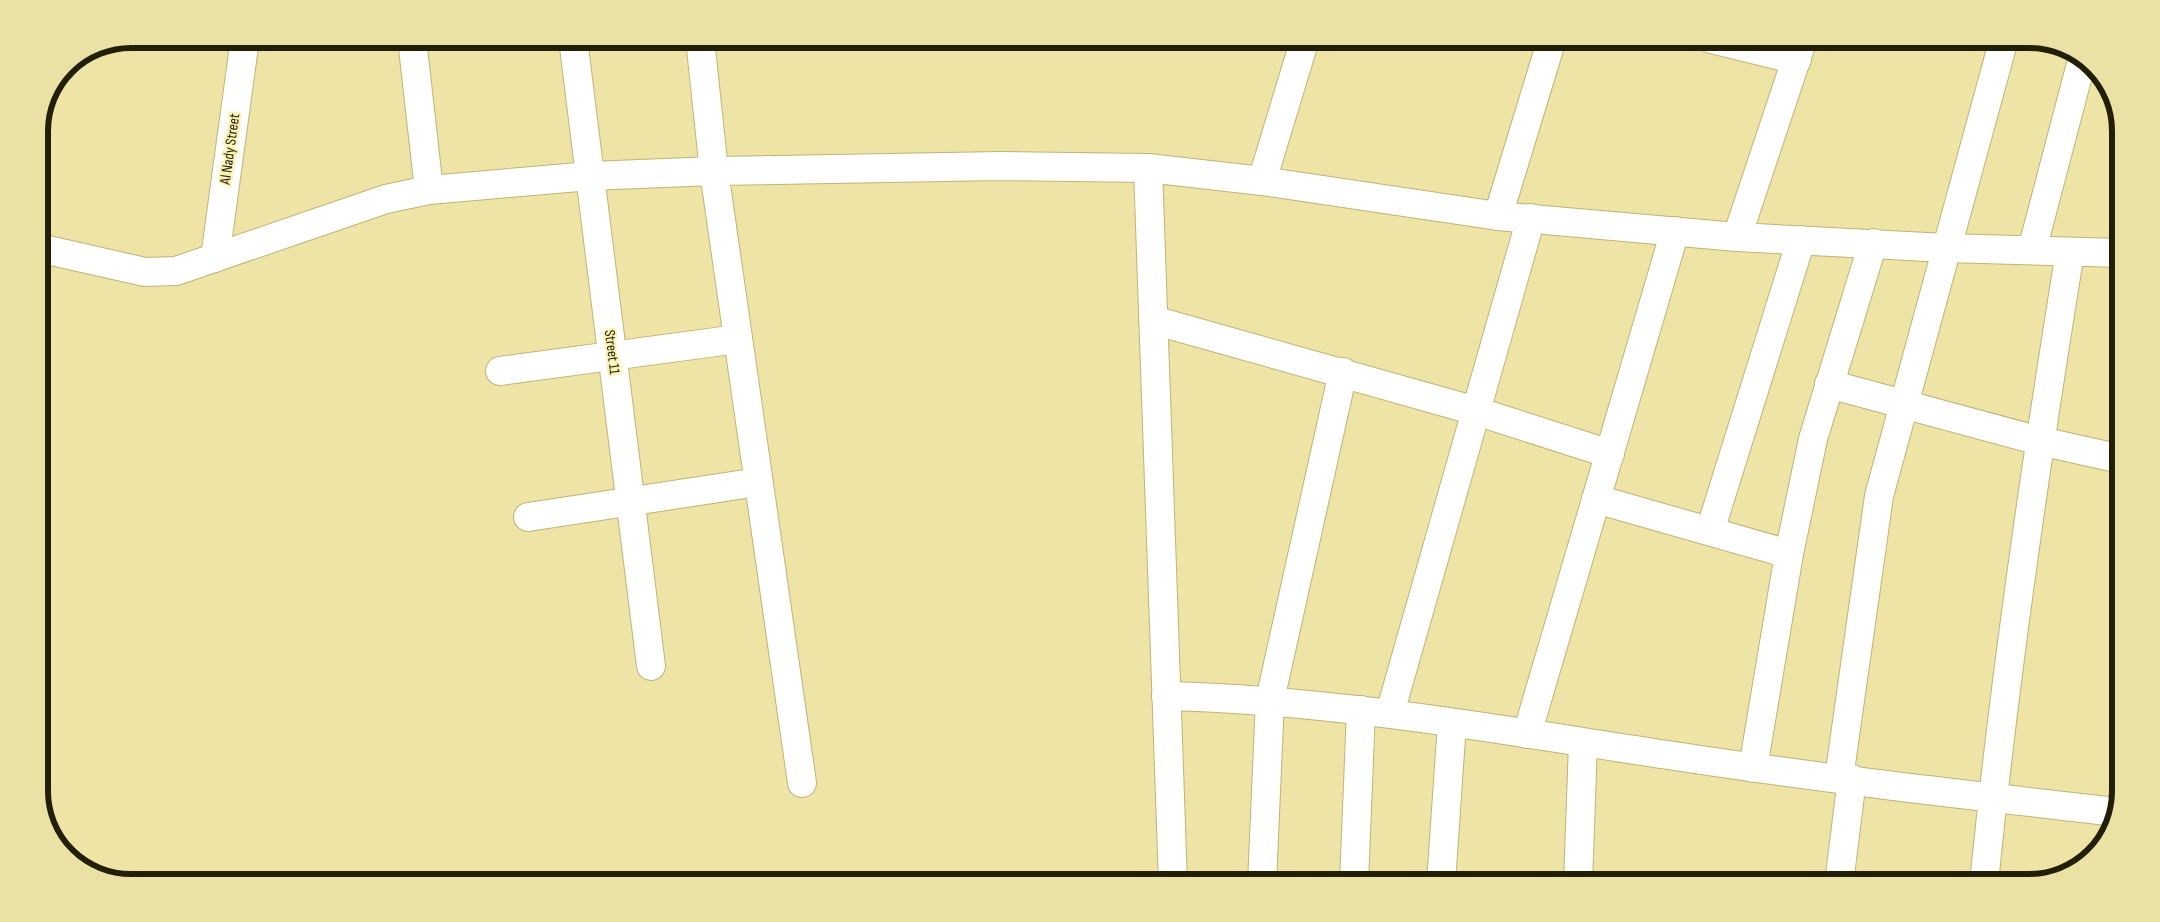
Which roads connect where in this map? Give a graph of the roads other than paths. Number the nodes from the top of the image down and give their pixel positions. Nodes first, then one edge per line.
1 (244, 48) edge
2 (413, 48) edge
3 (574, 48) edge
4 (701, 48) edge
5 (1302, 48) edge
6 (1549, 48) edge
7 (1784, 48) edge
8 (2002, 48) edge
9 (1800, 50) edge
10 (2081, 66) edge
11 (1148, 168) junction
12 (714, 171) junction
13 (590, 176) junction
14 (1262, 181) junction
15 (429, 190) junction
16 (1498, 216) junction
17 (1531, 218) junction
18 (1675, 232) junction
19 (1737, 238) junction
20 (1801, 240) junction
21 (1873, 243) junction
22 (1946, 248) junction
23 (48, 250) edge
24 (2032, 250) junction
25 (2070, 252) junction
26 (2112, 253) edge
27 (215, 258) junction
28 (1153, 320) junction
29 (738, 339) junction
30 (612, 356) junction
31 (500, 371) dead end
32 (1343, 372) junction
33 (1829, 384) junction
34 (1904, 404) junction
35 (1476, 411) junction
36 (2040, 441) junction
37 (1610, 454) junction
38 (2112, 457) edge
39 (758, 482) junction
40 (1596, 499) junction
41 (630, 501) junction
42 (528, 516) dead end
43 (1710, 531) junction
44 (1789, 554) junction
45 (651, 666) dead end
46 (1166, 696) junction
47 (1270, 700) junction
48 (1361, 710) junction
49 (1390, 713) junction
50 (1452, 723) junction
51 (1527, 734) junction
52 (1583, 743) junction
53 (1752, 768) junction
54 (1846, 779) junction
55 (802, 783) dead end
56 (1992, 798) junction
57 (2110, 811) edge
58 (1173, 874) edge
59 (1262, 874) edge
60 (1354, 874) edge
61 (1442, 874) edge
62 (1578, 874) edge
63 (1840, 874) edge
64 (1985, 874) edge

1 - 27 street, Al Nady Street
2 - 15 street
3 - 13 street, Street 11
4 - 12 street
5 - 14 street
6 - 16 street
7 - 9 street
8 - 22 street
9 - 19 street
10 - 24 street
11 - 12 street
11 - 14 street
11 - 28 street
12 - 13 street
12 - 29 street
13 - 15 street
13 - 30 street, Street 11
14 - 16 street
15 - 27 street
16 - 17 street
17 - 18 street
17 - 35 street
18 - 19 street
18 - 37 street
19 - 20 street
20 - 21 street
20 - 43 street
21 - 22 street
21 - 33 street
22 - 24 street
22 - 34 street
23 - 27 street
24 - 25 street
25 - 26 street
25 - 36 street
28 - 32 street
28 - 46 street
29 - 30 street
29 - 39 street
30 - 31 street
30 - 41 street, Street 11
32 - 35 street
32 - 47 street
33 - 34 street
33 - 44 street
34 - 36 street
34 - 54 street
35 - 37 street
35 - 49 street
36 - 38 street
36 - 56 street
37 - 40 street
39 - 41 street
39 - 55 street
40 - 43 street
40 - 51 street
41 - 42 street
41 - 45 street, Street 11
43 - 44 street
44 - 53 street
46 - 47 street
46 - 58 street
47 - 48 street
47 - 59 street
48 - 49 street
48 - 60 street
49 - 50 street
50 - 51 street
50 - 61 street
51 - 52 street
52 - 53 street
52 - 62 street
53 - 54 street
54 - 56 street
54 - 63 street
56 - 57 street
56 - 64 street

